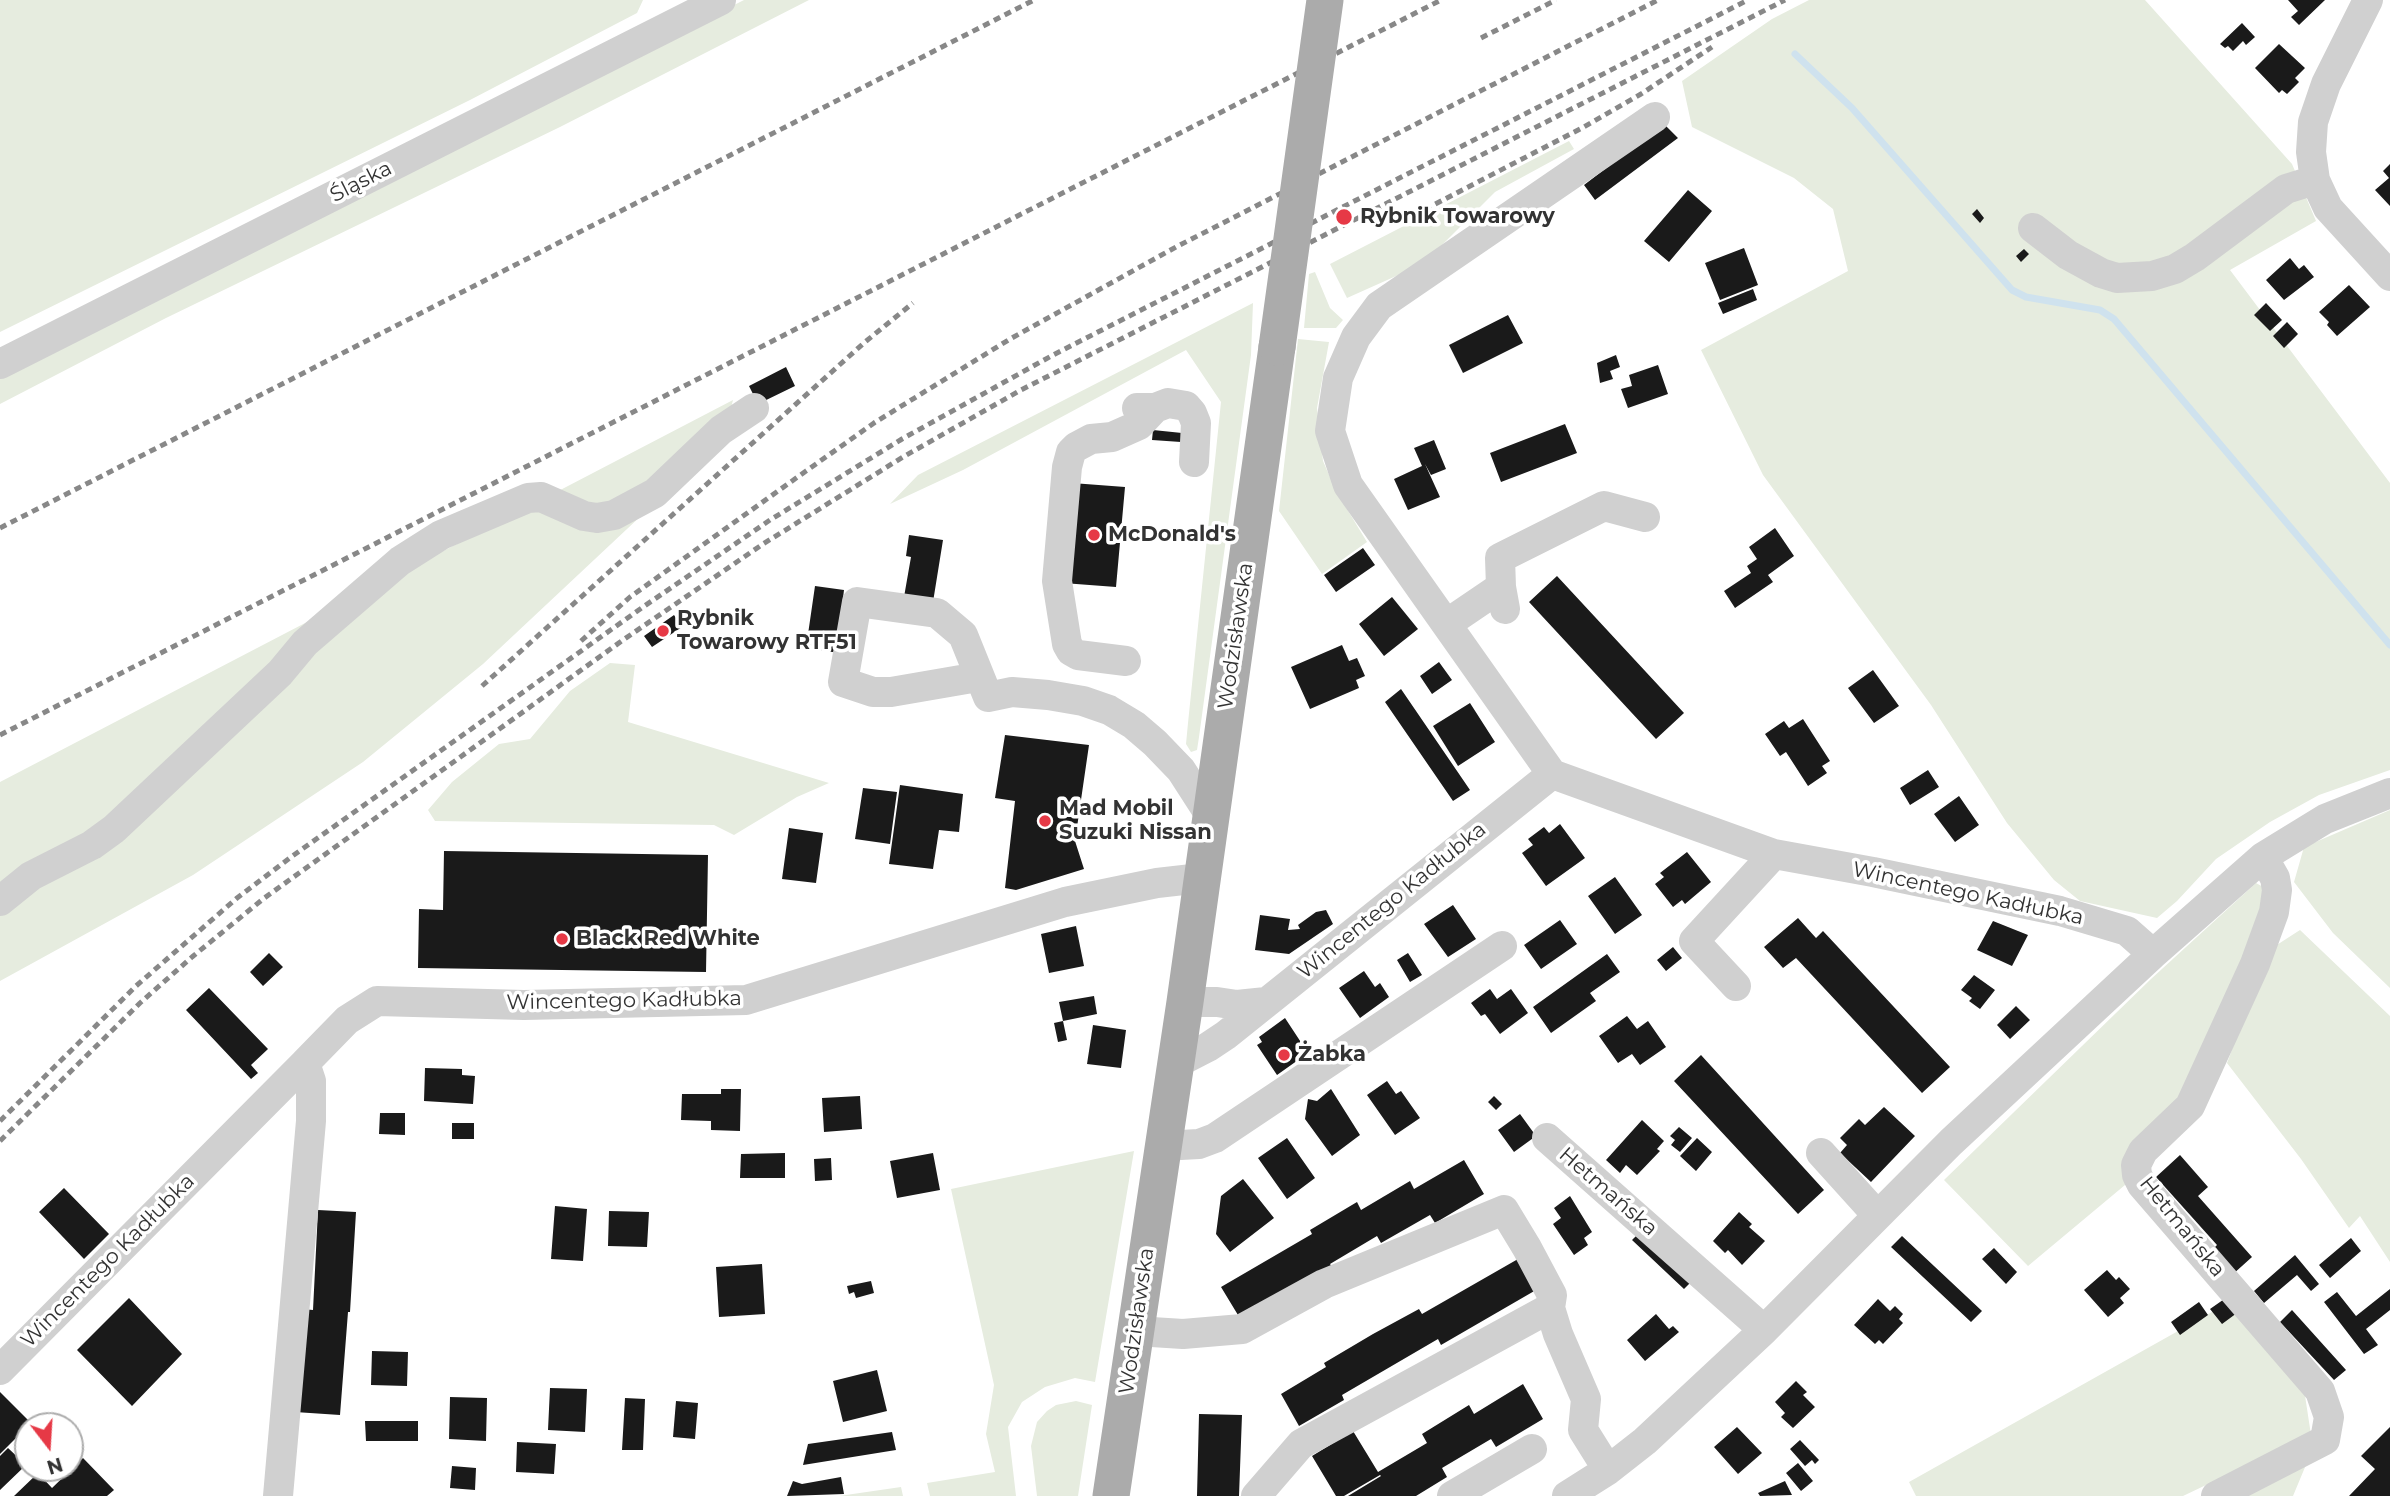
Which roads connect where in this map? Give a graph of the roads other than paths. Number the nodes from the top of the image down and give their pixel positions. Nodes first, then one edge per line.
1 (721, 0) edge
2 (1325, 0) edge
3 (2368, 0) edge
4 (681, 9) edge
5 (1655, 117) dead end
6 (2315, 180) junction
7 (2033, 228) dead end
8 (2390, 276) edge
9 (0, 365) edge
10 (754, 408) dead end
11 (1194, 462) dead end
12 (1645, 517) dead end
13 (1448, 623) junction
14 (1126, 661) dead end
15 (978, 677) junction
16 (1552, 774) junction
17 (2390, 793) edge
18 (1210, 815) junction
19 (1774, 854) junction
20 (2263, 857) junction
21 (1201, 878) junction
22 (0, 901) edge
23 (1502, 946) dead end
24 (2153, 954) junction
25 (1736, 986) dead end
26 (1185, 1002) junction
27 (1266, 1002) junction
28 (305, 1063) junction
29 (1175, 1064) junction
30 (1547, 1138) dead end
31 (1162, 1146) junction
32 (1821, 1153) dead end
33 (1877, 1215) junction
34 (1550, 1308) junction
35 (1136, 1331) junction
36 (1764, 1331) junction
37 (0, 1370) edge
38 (1531, 1449) dead end
39 (1608, 1470) junction
40 (278, 1496) edge
41 (1111, 1496) edge
42 (1256, 1496) edge
43 (1452, 1496) edge
44 (1567, 1496) edge
45 (2216, 1496) edge

1 - 4 street, Śląska
2 - 18 main road, Wodzisławska, bridge
3 - 6 street
4 - 9 street, Śląska
5 - 13 street
6 - 7 street
6 - 8 street
10 - 22 street
11 - 14 street
12 - 13 street
13 - 16 street
15 - 15 street
15 - 18 street
16 - 19 street, Wincentego Kadłubka
16 - 27 street, Wincentego Kadłubka
17 - 20 street
18 - 21 main road, Wodzisławska
19 - 24 street, Wincentego Kadłubka
19 - 25 street
20 - 24 street
20 - 45 street, Hetmańska
21 - 26 main road, Wodzisławska
21 - 28 street, Wincentego Kadłubka
23 - 31 street
24 - 33 street
26 - 27 street
26 - 29 main road, Wodzisławska
27 - 29 street, Wincentego Kadłubka
28 - 37 street, Wincentego Kadłubka
28 - 40 street
29 - 31 main road, Wodzisławska
30 - 36 street, Hetmańska
31 - 35 main road, Wodzisławska
32 - 33 street
33 - 36 street
34 - 35 street
34 - 39 street
34 - 42 street
35 - 41 main road, Wodzisławska
36 - 39 street
38 - 43 street
39 - 44 street

